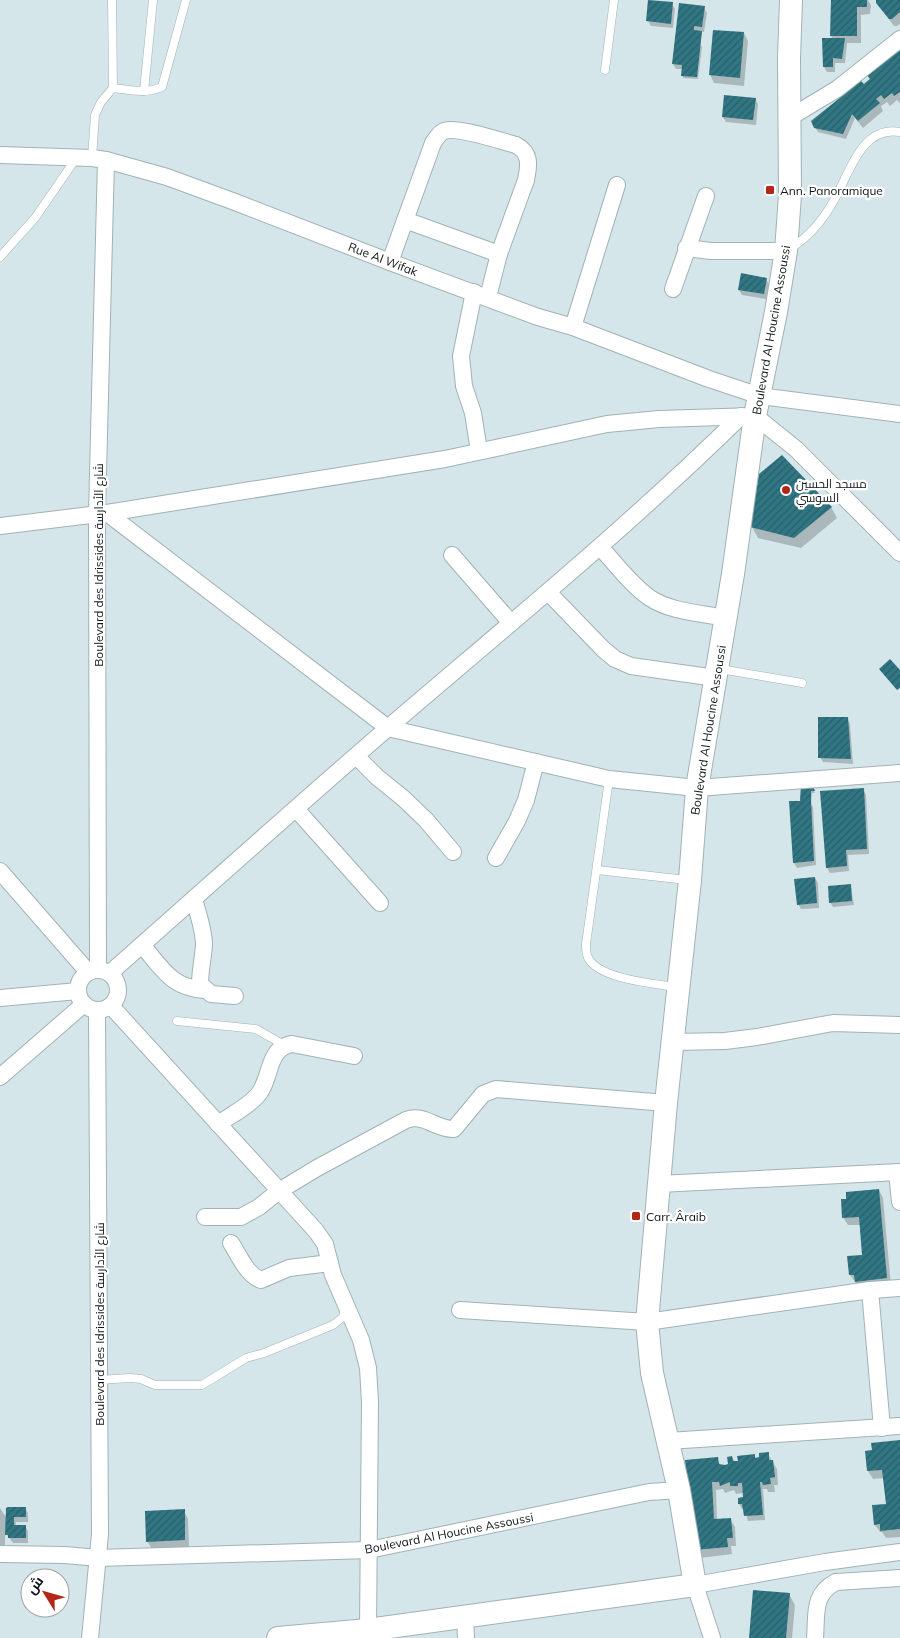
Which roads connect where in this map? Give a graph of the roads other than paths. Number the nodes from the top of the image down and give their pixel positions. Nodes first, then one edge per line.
1 (112, 0) edge
2 (153, 0) edge
3 (186, 0) edge
4 (614, 0) edge
5 (791, 0) edge
6 (900, 39) edge
7 (605, 70) dead end
8 (113, 88) junction
9 (144, 91) junction
10 (789, 118) junction
11 (900, 132) edge
12 (0, 155) edge
13 (92, 159) junction
14 (617, 185) dead end
15 (706, 196) dead end
16 (405, 220) junction
17 (686, 248) junction
18 (786, 250) junction
19 (499, 254) junction
20 (0, 257) edge
21 (390, 262) junction
22 (673, 289) dead end
23 (481, 295) junction
24 (573, 327) junction
25 (752, 409) junction
26 (900, 414) edge
27 (479, 451) junction
28 (102, 513) junction
29 (0, 526) edge
30 (600, 547) junction
31 (900, 553) edge
32 (452, 555) dead end
33 (548, 592) junction
34 (725, 618) junction
35 (511, 623) junction
36 (717, 674) junction
37 (802, 683) dead end
38 (388, 728) junction
39 (356, 756) junction
40 (536, 762) junction
41 (900, 773) edge
42 (609, 779) junction
43 (697, 788) junction
44 (296, 809) junction
45 (453, 852) dead end
46 (496, 858) dead end
47 (597, 870) junction
48 (0, 871) edge
49 (690, 880) junction
50 (194, 899) junction
51 (380, 903) dead end
52 (142, 945) junction
53 (99, 972) junction
54 (679, 987) junction
55 (205, 990) junction
56 (235, 996) dead end
57 (0, 998) edge
58 (93, 1003) junction
59 (178, 1021) dead end
60 (900, 1025) edge
61 (673, 1042) junction
62 (284, 1046) junction
63 (354, 1056) dead end
64 (0, 1078) edge
65 (666, 1102) junction
66 (218, 1124) junction
67 (898, 1172) edge
68 (659, 1184) junction
69 (279, 1191) junction
70 (900, 1202) edge
71 (205, 1217) dead end
72 (231, 1243) dead end
73 (330, 1263) junction
74 (900, 1288) edge
75 (870, 1290) junction
76 (346, 1305) junction
77 (460, 1310) dead end
78 (647, 1322) junction
79 (99, 1380) junction
80 (900, 1426) edge
81 (882, 1428) junction
82 (668, 1441) junction
83 (679, 1490) junction
84 (369, 1550) junction
85 (900, 1552) edge
86 (0, 1554) edge
87 (98, 1558) junction
88 (900, 1578) edge
89 (695, 1584) junction
90 (465, 1627) edge
91 (368, 1630) junction
92 (332, 1636) edge
93 (90, 1638) edge
94 (278, 1638) edge
95 (712, 1638) edge
96 (815, 1638) edge

1 - 8 lane
2 - 9 lane
3 - 9 lane
4 - 7 lane
5 - 10 street, Boulevard Al Houcine Assoussi
6 - 10 street
8 - 9 lane
8 - 13 lane
10 - 18 street, Boulevard Al Houcine Assoussi
11 - 18 lane
12 - 13 street, Rue Al Wifak
13 - 20 lane
13 - 21 street, Rue Al Wifak
13 - 28 street, Boulevard des Idrissides شارع الأدارسة
14 - 24 street
15 - 17 street
16 - 19 street
16 - 19 street
16 - 21 street
17 - 18 street
17 - 22 street
18 - 25 street, Boulevard Al Houcine Assoussi
19 - 23 street
21 - 23 street, Rue Al Wifak
23 - 24 street, Rue Al Wifak
23 - 27 street
24 - 25 street, Rue Al Wifak
25 - 26 street
25 - 27 street
25 - 30 street
25 - 31 street, Rue Al Wifak
25 - 34 street, Boulevard Al Houcine Assoussi
27 - 28 street
28 - 29 street
28 - 38 street
28 - 53 street, Boulevard des Idrissides شارع الأدارسة
30 - 33 street
30 - 34 street
32 - 35 street
33 - 35 street
33 - 36 street
34 - 36 street, Boulevard Al Houcine Assoussi
35 - 38 street
36 - 37 lane
36 - 43 street, Boulevard Al Houcine Assoussi
38 - 39 street
38 - 40 street
39 - 44 street
39 - 45 street
40 - 42 street
40 - 46 street
41 - 43 street
42 - 43 street
42 - 47 lane
43 - 49 street, Boulevard Al Houcine Assoussi
44 - 50 street
44 - 51 street
47 - 49 lane
47 - 54 lane
48 - 53 street
49 - 54 street, Boulevard Al Houcine Assoussi
50 - 52 street
50 - 55 street
52 - 53 street
52 - 55 street
53 - 58 street
53 - 58 street
54 - 61 street, Boulevard Al Houcine Assoussi
55 - 56 street
57 - 58 street
58 - 64 street
58 - 66 street
58 - 79 street, Boulevard des Idrissides شارع الأدارسة
59 - 62 lane
60 - 61 street
61 - 65 street, Boulevard Al Houcine Assoussi
62 - 63 street
62 - 66 street
65 - 68 street, Boulevard Al Houcine Assoussi
65 - 69 street
66 - 69 street
67 - 68 street
67 - 70 street
68 - 78 street, Boulevard Al Houcine Assoussi
69 - 71 street
69 - 73 street
72 - 73 street
73 - 76 street
74 - 75 street
75 - 78 street
75 - 81 street
76 - 79 lane
76 - 84 street
77 - 78 street
78 - 82 street, Boulevard Al Houcine Assoussi
79 - 87 street, Boulevard des Idrissides شارع الأدارسة
80 - 81 street
81 - 82 street
82 - 83 street, Boulevard Al Houcine Assoussi
83 - 84 street, Boulevard Al Houcine Assoussi
83 - 89 street, Boulevard Al Houcine Assoussi
84 - 87 street, Boulevard Al Houcine Assoussi
84 - 91 street
85 - 89 street
86 - 87 street, Boulevard Al Houcine Assoussi
87 - 93 street, Boulevard des Idrissides شارع الأدارسة
88 - 96 street
89 - 90 street
89 - 95 street
90 - 91 street
91 - 92 street
92 - 94 street

